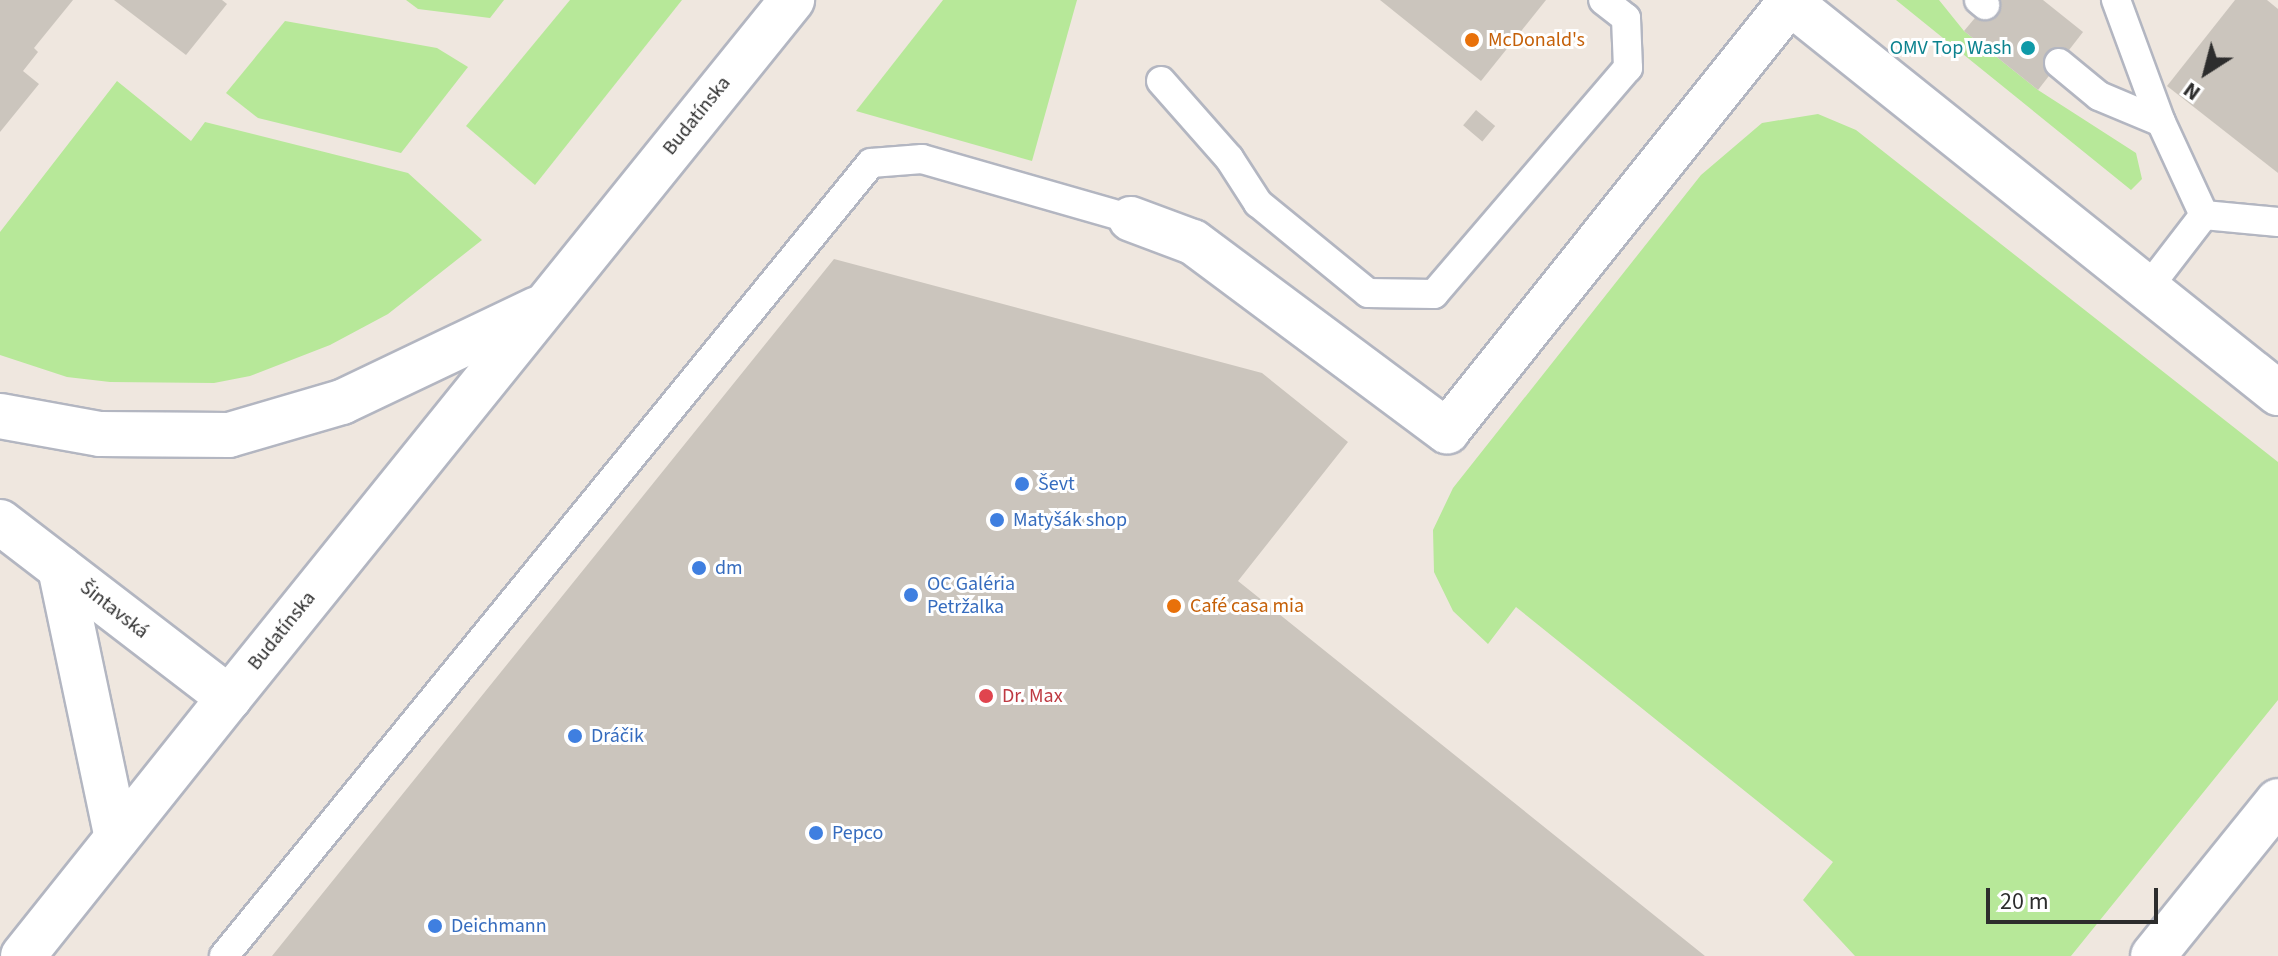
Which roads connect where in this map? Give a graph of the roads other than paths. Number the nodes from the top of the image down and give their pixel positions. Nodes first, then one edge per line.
1 (792, 0) edge
2 (1603, 0) edge
3 (2116, 0) edge
4 (1788, 1) edge
5 (2059, 63) dead end
6 (1161, 81) dead end
7 (2161, 122) junction
8 (2204, 215) junction
9 (1131, 219) joint
10 (2278, 222) edge
11 (2147, 289) junction
12 (543, 306) junction
13 (2278, 393) edge
14 (0, 416) edge
15 (0, 522) edge
16 (60, 568) junction
17 (229, 698) junction
18 (2278, 801) edge
19 (117, 838) junction
20 (23, 956) edge
21 (224, 956) edge
22 (2153, 956) edge

1 - 12 street, Budatínska
2 - 6 lane
3 - 7 lane
4 - 9 street
4 - 11 street
5 - 7 lane
7 - 8 lane
8 - 10 lane
8 - 11 lane
9 - 21 lane
11 - 13 street
12 - 14 street, Budatínska
12 - 17 street, Budatínska
15 - 16 street, Šintavská
16 - 17 street, Šintavská
16 - 19 street
17 - 19 street, Budatínska
18 - 22 street
19 - 20 street, Budatínska

